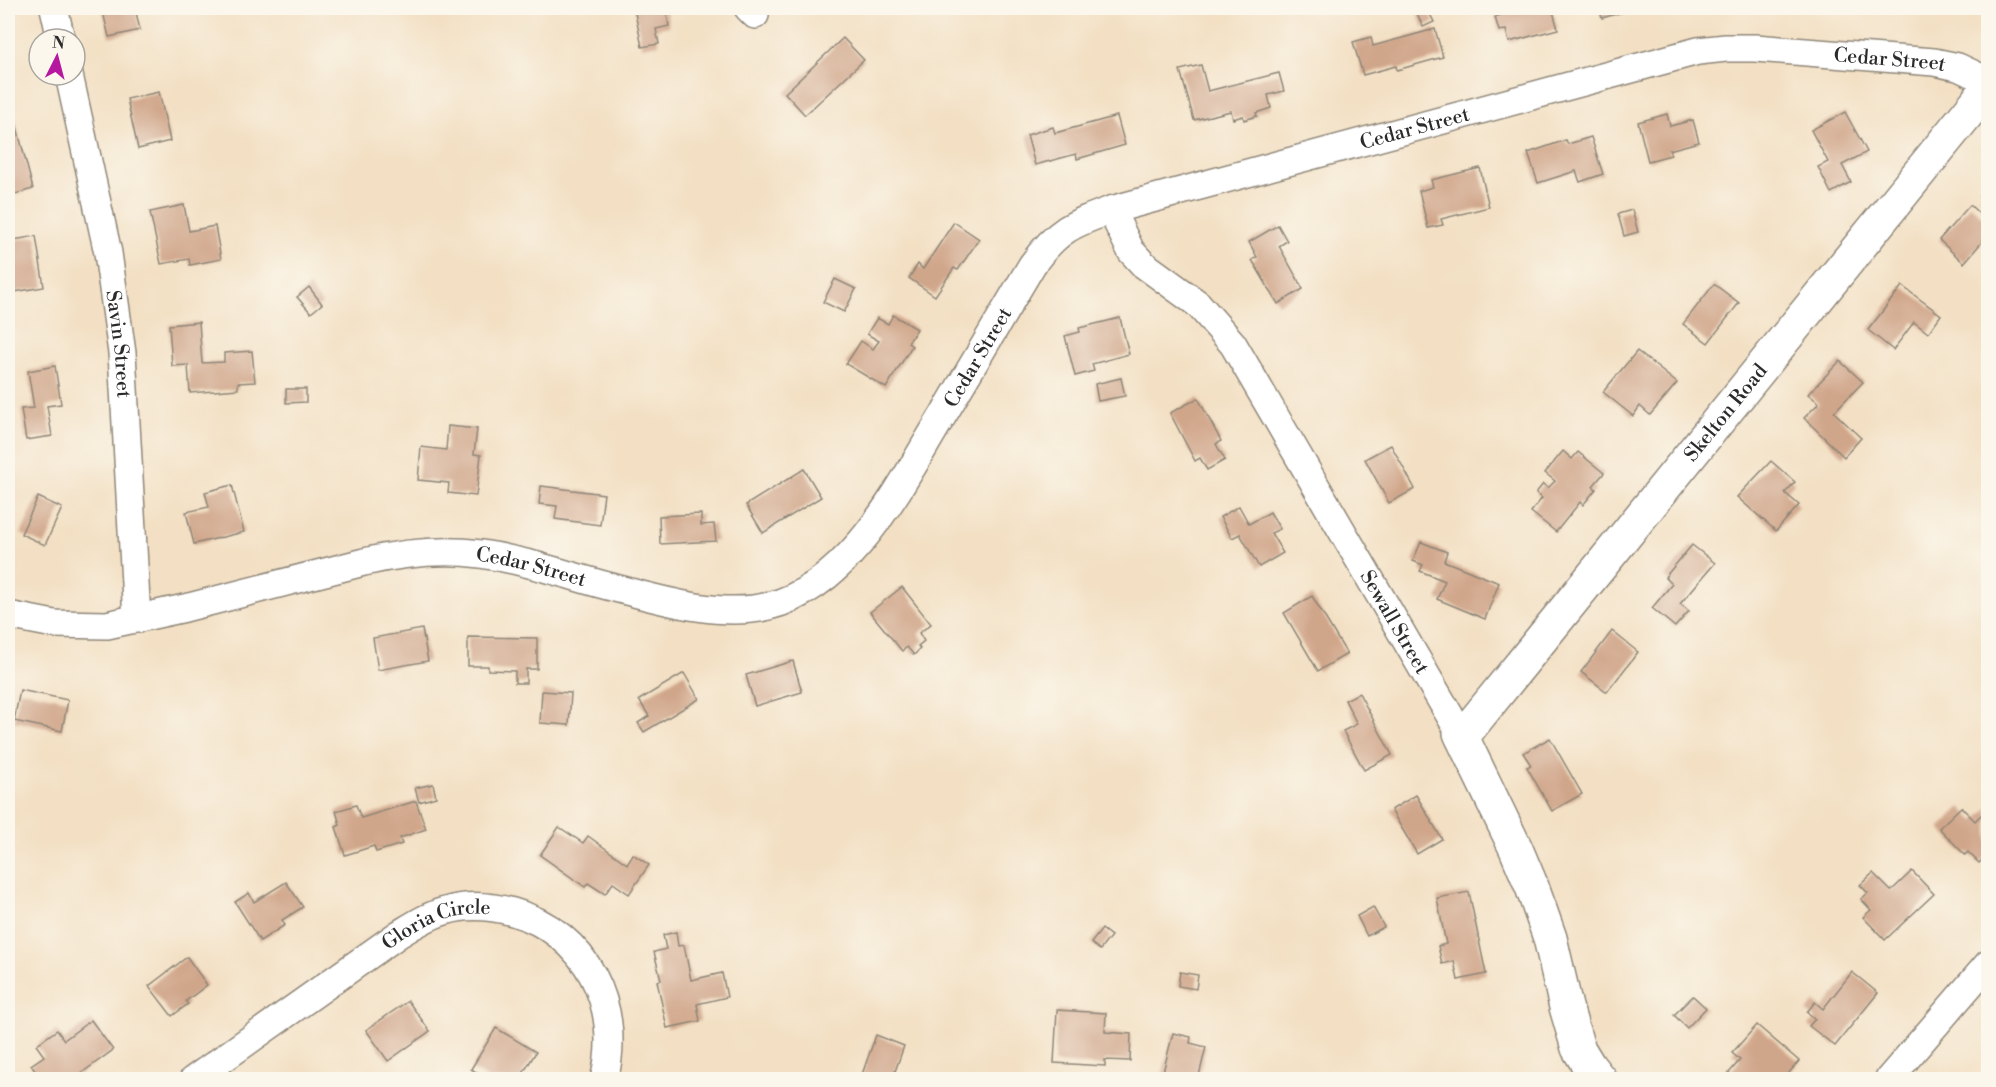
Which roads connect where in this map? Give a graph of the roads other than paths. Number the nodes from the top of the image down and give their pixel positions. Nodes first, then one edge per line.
1 (54, 8) edge
2 (58, 27) edge
3 (1989, 81) edge
4 (72, 87) edge
5 (1989, 88) edge
6 (1111, 210) junction
7 (8, 615) edge
8 (137, 619) junction
9 (1461, 735) junction
10 (1989, 964) edge
11 (193, 1080) edge
12 (604, 1080) edge
13 (1600, 1080) edge
14 (1888, 1080) edge

1 - 2 street
3 - 6 street, Cedar Street
4 - 8 street, Savin Street
5 - 9 street, Skelton Road
6 - 8 street, Cedar Street
6 - 9 street, Sewall Street
7 - 8 street, Cedar Street
9 - 13 street, Sewall Street
10 - 14 street
11 - 12 street, Gloria Circle

